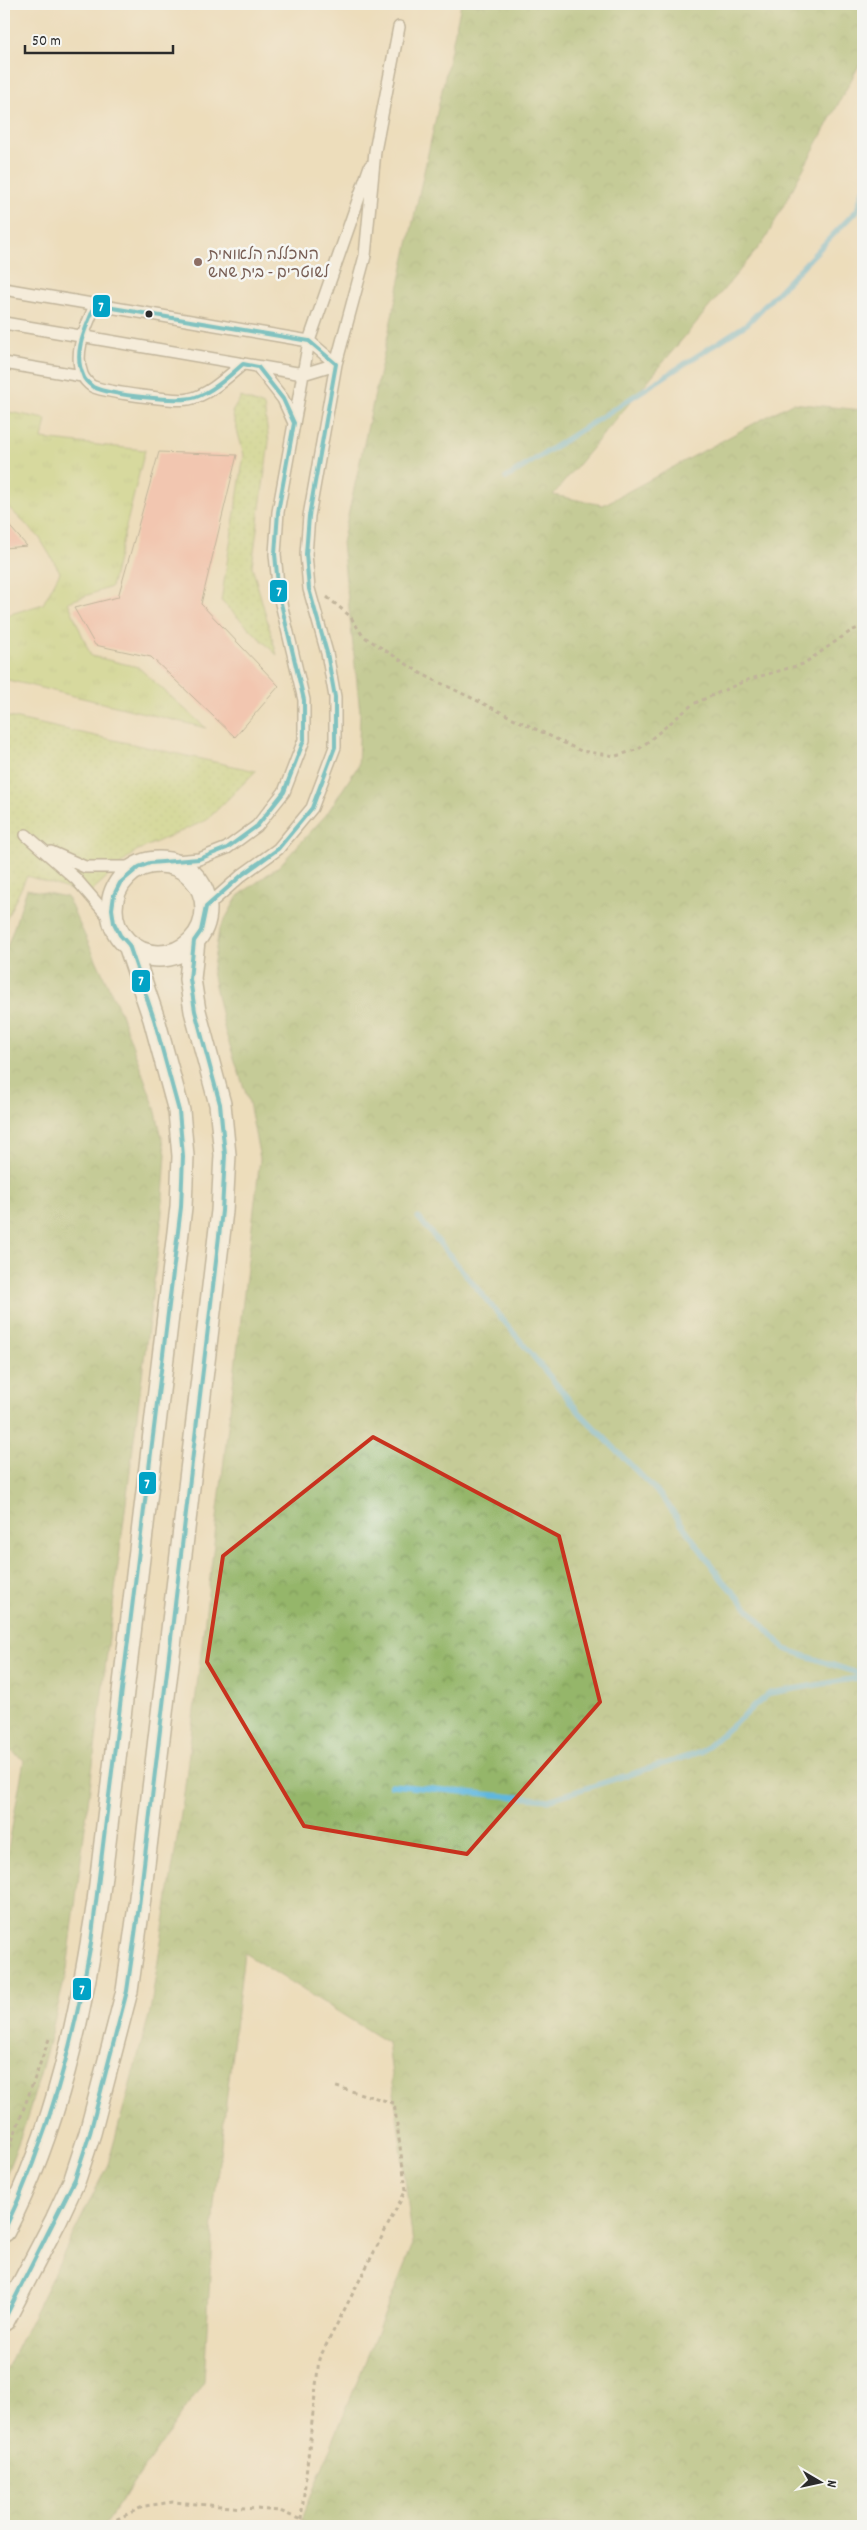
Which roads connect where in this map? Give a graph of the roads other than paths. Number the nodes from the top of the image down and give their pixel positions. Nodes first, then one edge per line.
1 (399, 27) dead end
2 (375, 151) junction
3 (4, 289) edge
4 (95, 305) junction
5 (4, 323) edge
6 (82, 337) junction
7 (309, 341) junction
8 (4, 363) edge
9 (243, 364) junction
10 (336, 364) junction
11 (258, 367) junction
12 (303, 374) junction
13 (82, 376) junction
14 (294, 424) junction
15 (26, 835) dead end
16 (41, 847) junction
17 (163, 862) junction
18 (139, 867) junction
19 (206, 907) junction
20 (114, 923) junction
21 (194, 941) junction
22 (129, 945) junction
23 (4, 2231) edge
24 (4, 2320) edge

1 - 2 lane
2 - 7 lane
2 - 10 lane
3 - 4 lane
4 - 6 lane
4 - 7 lane
5 - 6 lane
6 - 9 lane
6 - 13 lane
7 - 10 lane
7 - 12 lane
8 - 13 lane
9 - 11 lane
9 - 13 lane
10 - 12 lane
10 - 19 lane
11 - 12 lane
11 - 14 lane
12 - 14 lane
14 - 17 lane
15 - 16 lane
16 - 18 lane
16 - 20 lane
17 - 18 street
17 - 19 street
18 - 20 street
19 - 21 street
20 - 22 street
21 - 22 street
21 - 24 street
22 - 23 street

